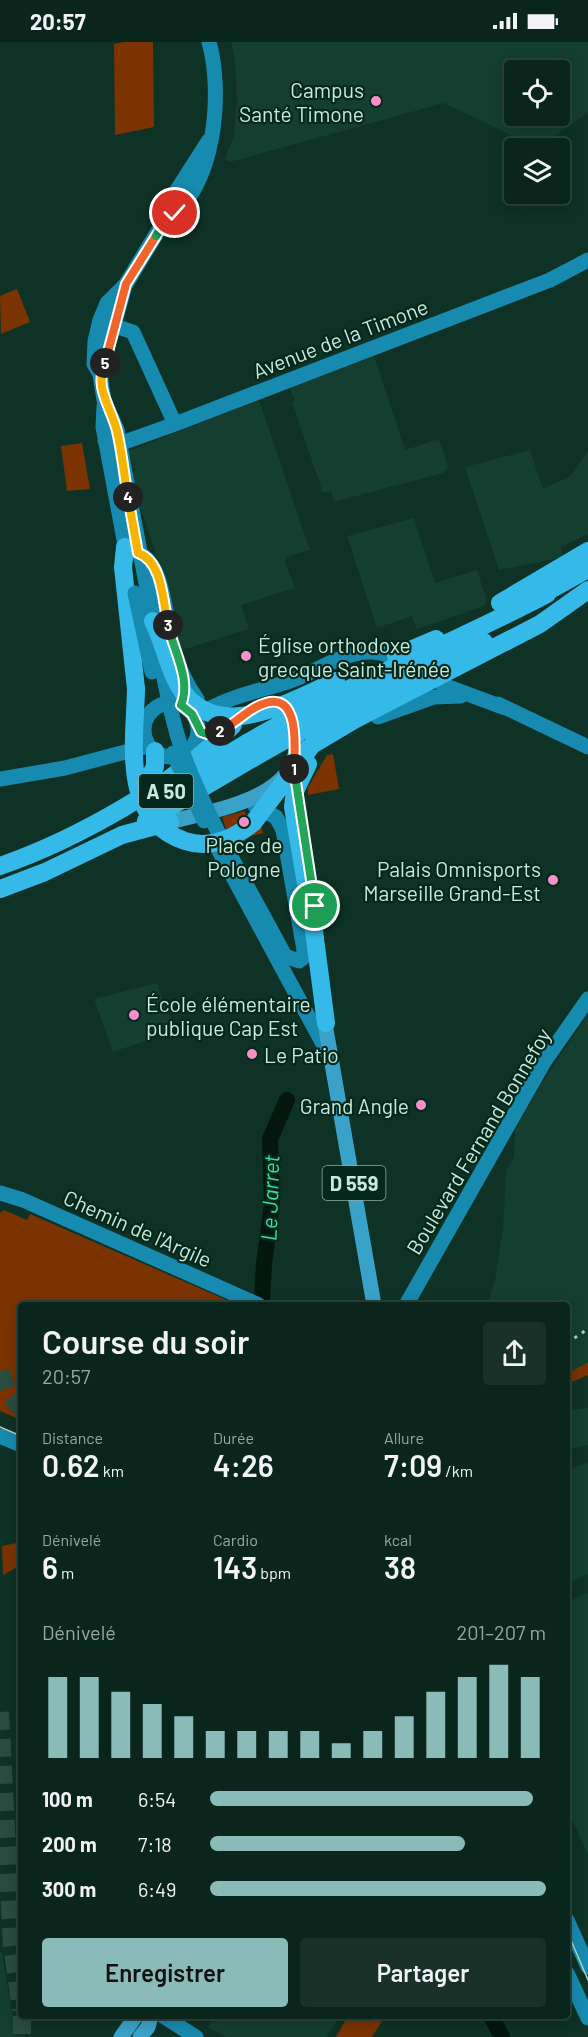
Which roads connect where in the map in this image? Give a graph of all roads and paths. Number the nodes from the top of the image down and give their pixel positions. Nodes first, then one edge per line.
1 (209, 42) edge
2 (588, 260) edge
3 (106, 328) junction
4 (175, 424) junction
5 (112, 442) junction
6 (132, 550) junction
7 (588, 551) edge
8 (588, 569) edge
9 (588, 590) edge
10 (141, 591) junction
11 (547, 594) junction
12 (500, 603) dead end
13 (153, 621) junction
14 (184, 674) junction
15 (132, 688) junction
16 (443, 688) junction
17 (411, 692) junction
18 (217, 704) junction
19 (184, 707) junction
20 (505, 708) junction
21 (232, 724) junction
22 (197, 727) junction
23 (144, 728) junction
24 (122, 742) junction
25 (588, 747) edge
26 (152, 749) junction
27 (251, 750) junction
28 (295, 762) junction
29 (51, 770) junction
30 (281, 778) junction
31 (0, 780) edge
32 (129, 803) junction
33 (235, 805) junction
34 (170, 822) joint
35 (122, 835) junction
36 (85, 839) junction
37 (49, 847) junction
38 (0, 866) edge
39 (0, 878) edge
40 (0, 889) edge
41 (281, 959) junction
42 (588, 999) edge
43 (326, 1023) junction
44 (333, 1062) junction
45 (0, 1193) edge
46 (252, 1302) edge
47 (373, 1302) edge
48 (408, 1302) edge
49 (0, 1436) edge
50 (18, 1444) edge
51 (570, 1927) edge
52 (588, 1967) edge
53 (570, 1984) edge
54 (588, 2018) edge
55 (134, 2019) edge
56 (150, 2019) edge
57 (169, 2019) edge
58 (121, 2037) edge
59 (140, 2037) edge
60 (196, 2037) edge

1 - 3 street
2 - 4 street, Avenue de la Timone
3 - 4 street
3 - 5 street
4 - 5 street, Avenue de la Timone
5 - 6 street
6 - 10 street
6 - 14 street
6 - 15 highway
7 - 12 highway
8 - 11 highway, A 50
9 - 17 highway, bridge
9 - 27 highway, A 50, bridge
10 - 13 street
10 - 41 street, bridge
11 - 13 highway, bridge
11 - 27 highway, A 50, bridge
13 - 41 street, bridge
14 - 18 street
14 - 19 street
15 - 17 highway, bridge
15 - 23 street
15 - 24 street
16 - 18 street
16 - 20 street
16 - 20 street
16 - 28 street
17 - 43 highway, bridge
18 - 19 street
18 - 22 street
19 - 22 street
19 - 23 street
20 - 25 street
21 - 22 street
21 - 28 main road
21 - 32 highway
22 - 26 street
23 - 24 street
23 - 26 street
24 - 29 street
26 - 29 street
26 - 32 highway
27 - 35 highway, A 50
27 - 36 highway, A 50
28 - 30 main road
28 - 43 main road
29 - 31 street
30 - 33 main road
30 - 43 main road
32 - 37 highway
33 - 34 main road
33 - 41 street
34 - 35 highway
35 - 40 highway
36 - 37 highway
36 - 39 highway
37 - 38 highway
41 - 44 street
42 - 48 street, Boulevard Fernand Bonnefoy
43 - 44 main road
44 - 47 main road, D 559
45 - 46 street, Chemin de l'Argile
49 - 50 street
51 - 52 street
53 - 54 street
55 - 58 main road
56 - 59 main road
57 - 60 street

